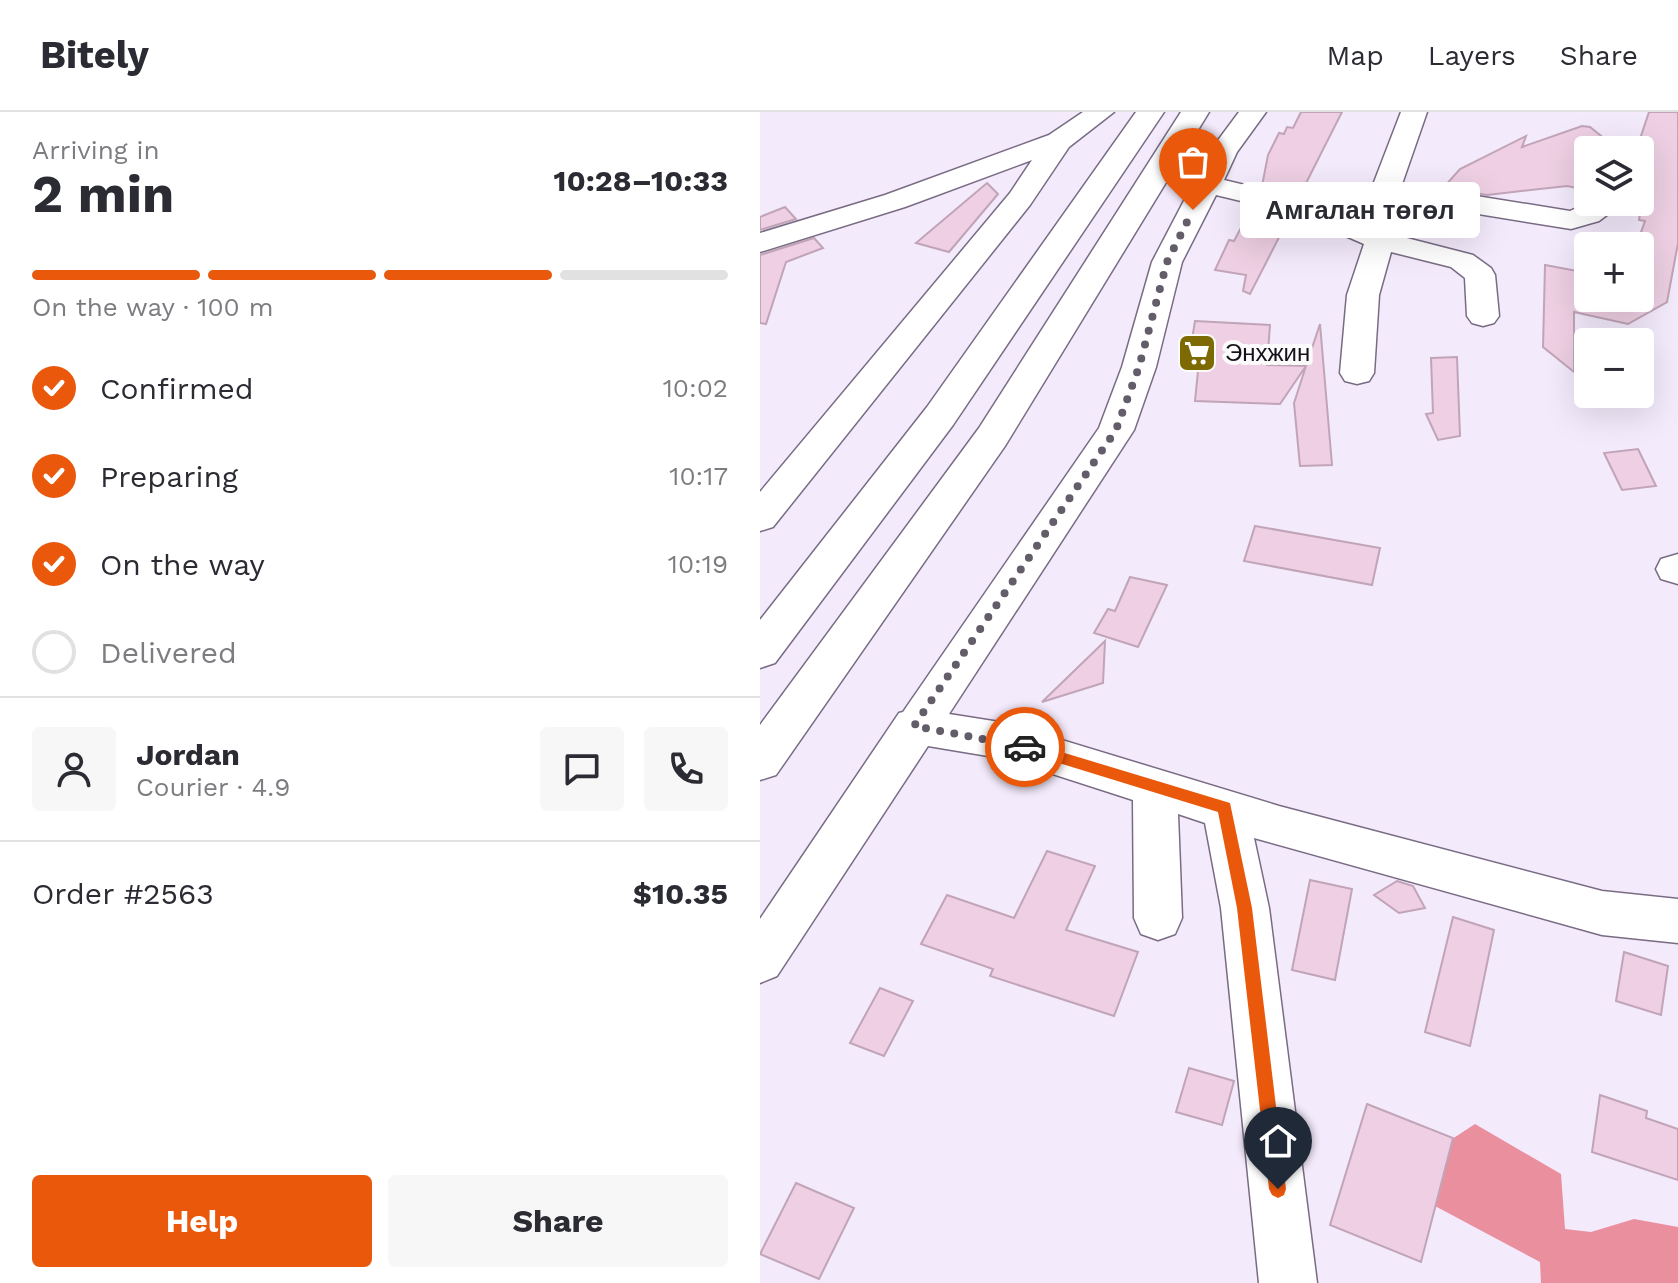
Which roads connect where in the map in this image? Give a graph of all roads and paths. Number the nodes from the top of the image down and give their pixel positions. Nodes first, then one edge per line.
1 (1101, 112) edge
2 (1150, 112) edge
3 (1195, 112) edge
4 (1253, 112) edge
5 (1414, 112) edge
6 (1059, 141) junction
7 (1206, 184) junction
8 (1385, 190) junction
9 (1587, 216) edge
10 (1380, 240) junction
11 (760, 243) edge
12 (1483, 316) dead end
13 (1357, 373) dead end
14 (760, 517) edge
15 (760, 651) edge
16 (914, 726) junction
17 (760, 761) edge
18 (1155, 787) junction
19 (1225, 808) junction
20 (1158, 918) dead end
21 (1678, 921) edge
22 (760, 960) edge
23 (1288, 1283) edge

1 - 6 street
2 - 15 main road
3 - 17 main road
4 - 7 street
5 - 8 street
6 - 11 street
6 - 14 street
7 - 10 street
7 - 16 street
8 - 9 street
8 - 10 street
10 - 12 street
10 - 13 street
16 - 18 street
16 - 22 street
18 - 19 street
18 - 20 street
19 - 21 street
19 - 23 street

